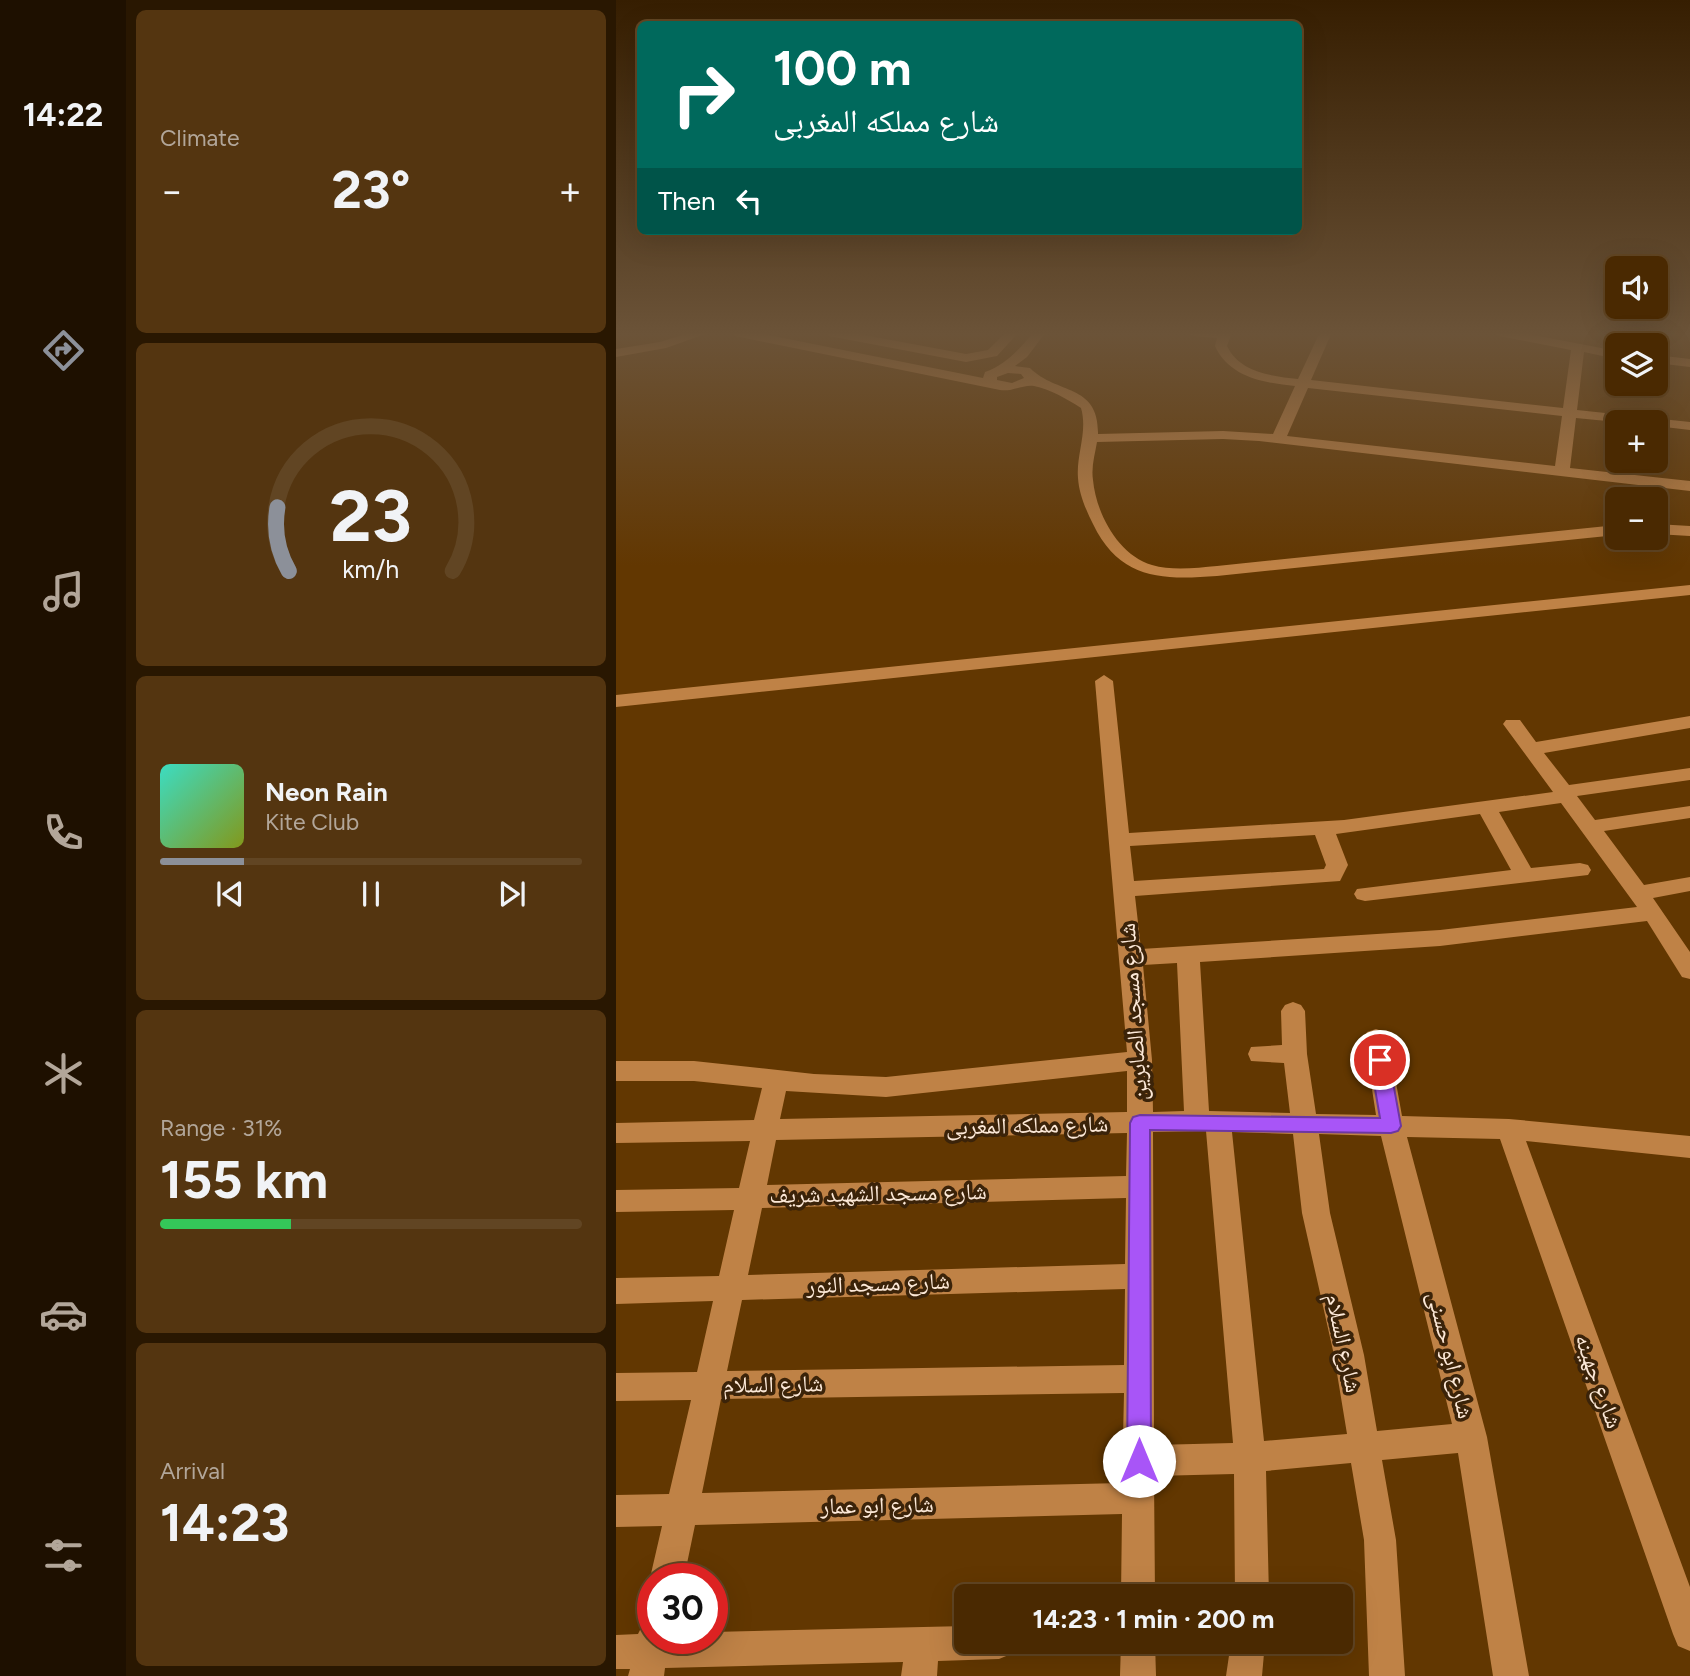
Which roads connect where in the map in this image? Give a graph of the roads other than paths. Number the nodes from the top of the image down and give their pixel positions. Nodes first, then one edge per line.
1 (1088, 410) edge
2 (1292, 410) edge
3 (1542, 410) edge
4 (1569, 413) junction
5 (1605, 417) edge
6 (1668, 424) edge
7 (1690, 426) edge
8 (1091, 439) junction
9 (1278, 439) junction
10 (1562, 472) junction
11 (1690, 486) edge
12 (1668, 530) edge
13 (1605, 531) edge
14 (1690, 531) edge
15 (1690, 590) edge
16 (1104, 681) dead end
17 (616, 701) edge
18 (1690, 722) edge
19 (1513, 724) dead end
20 (1531, 749) junction
21 (1690, 774) edge
22 (1565, 794) junction
23 (1487, 808) junction
24 (1690, 812) edge
25 (1589, 827) junction
26 (1324, 828) junction
27 (1119, 840) junction
28 (1580, 870) dead end
29 (1525, 876) junction
30 (1690, 884) edge
31 (1124, 889) junction
32 (1638, 893) junction
33 (1365, 894) dead end
34 (1653, 913) junction
35 (1188, 955) junction
36 (1130, 958) junction
37 (1690, 970) edge
38 (1293, 1010) dead end
39 (1376, 1038) dead end
40 (1260, 1054) dead end
41 (1295, 1054) junction
42 (1140, 1060) junction
43 (616, 1071) edge
44 (776, 1080) junction
45 (1208, 1122) junction
46 (1140, 1123) junction
47 (1305, 1124) junction
48 (1391, 1126) junction
49 (1508, 1129) junction
50 (766, 1130) junction
51 (616, 1133) edge
52 (1690, 1147) edge
53 (1140, 1187) junction
54 (751, 1197) junction
55 (616, 1201) edge
56 (1140, 1276) junction
57 (732, 1287) junction
58 (616, 1291) edge
59 (1139, 1379) junction
60 (710, 1385) junction
61 (616, 1387) edge
62 (1471, 1437) junction
63 (1366, 1449) junction
64 (1248, 1458) junction
65 (1139, 1461) junction
66 (1139, 1498) junction
67 (683, 1509) junction
68 (616, 1511) edge
69 (670, 1563) edge
70 (1138, 1584) edge
71 (1252, 1584) edge
72 (1690, 1633) edge
73 (616, 1652) edge
74 (954, 1652) edge
75 (1138, 1654) edge
76 (1247, 1654) edge
77 (650, 1655) edge
78 (921, 1660) edge
79 (1138, 1676) edge
80 (1244, 1676) edge
81 (1387, 1676) edge
82 (1511, 1676) edge

1 - 8 street
2 - 9 street
3 - 4 street
4 - 5 street
4 - 10 street
6 - 7 street
8 - 9 street
8 - 13 street
9 - 10 street
10 - 11 street
12 - 14 street
15 - 17 street
16 - 27 street, شارع مسجد الصابرين
18 - 20 street
19 - 20 street
20 - 22 street
21 - 22 street
22 - 23 street
22 - 25 street
23 - 26 street
23 - 29 street
24 - 25 street
25 - 32 street
26 - 27 street
26 - 31 street
27 - 31 street, شارع مسجد الصابرين
28 - 29 street
29 - 33 street
30 - 32 street
31 - 36 street, شارع مسجد الصابرين
32 - 34 street
34 - 35 street
34 - 37 street
35 - 36 street
35 - 45 street
36 - 42 street, شارع مسجد الصابرين
38 - 41 street, شارع السلام
39 - 48 street, شارع ابو حسنى
40 - 41 street
41 - 47 street, شارع السلام
42 - 44 street
42 - 46 street, شارع مسجد الصابرين
43 - 44 street
44 - 50 street
45 - 46 street, شارع مملكه المغربى
45 - 47 street, شارع مملكه المغربى
45 - 64 street
46 - 50 street, شارع مملكه المغربى
46 - 53 street, شارع مسجد الصابرين
47 - 48 street, شارع مملكه المغربى
47 - 63 street, شارع السلام
48 - 49 street, شارع مملكه المغربى
48 - 62 street, شارع ابو حسنى
49 - 52 street, شارع مملكه المغربى
49 - 72 street, شارع جهينه
50 - 51 street, شارع مملكه المغربى
50 - 54 street
53 - 54 street, شارع مسجد الشهيد شريف
53 - 56 street, شارع مسجد الصابرين
54 - 55 street, شارع مسجد الشهيد شريف
54 - 57 street
56 - 57 street, شارع مسجد النور
56 - 59 street, شارع مسجد الصابرين
57 - 58 street, شارع مسجد النور
57 - 60 street
59 - 60 street, شارع السلام
59 - 65 street, شارع مسجد الصابرين
60 - 61 street, شارع السلام
60 - 67 street
62 - 63 street
62 - 82 street, شارع ابو حسنى
63 - 64 street
63 - 81 street, شارع السلام
64 - 65 street
64 - 71 street
65 - 66 street, شارع مسجد الصابرين
66 - 67 street, شارع ابو عمار
66 - 70 street, شارع مسجد الصابرين
67 - 68 street, شارع ابو عمار
67 - 69 street
73 - 77 street
74 - 78 street
75 - 79 street
76 - 80 street
77 - 78 street

